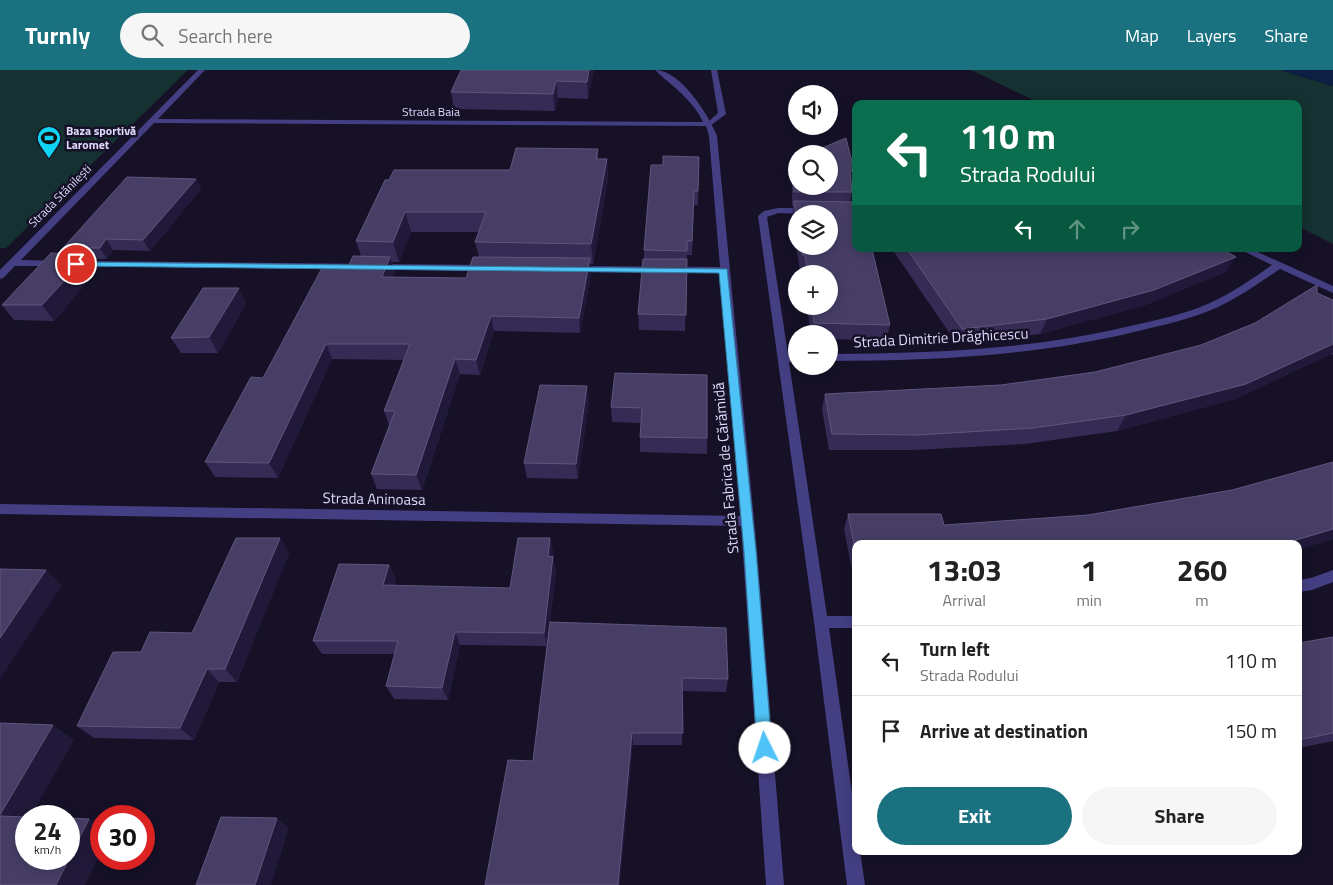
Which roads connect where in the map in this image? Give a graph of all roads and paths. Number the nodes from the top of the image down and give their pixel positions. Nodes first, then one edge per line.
1 (202, 70) edge
2 (658, 70) edge
3 (714, 70) edge
4 (152, 121) junction
5 (710, 124) junction
6 (788, 212) edge
7 (1250, 252) edge
8 (13, 263) junction
9 (1278, 265) junction
10 (492, 268) edge
11 (561, 269) edge
12 (724, 270) junction
13 (0, 276) edge
14 (1333, 290) edge
15 (782, 358) junction
16 (788, 358) edge
17 (838, 358) edge
18 (0, 509) edge
19 (747, 521) junction
20 (1333, 576) edge
21 (1302, 586) edge
22 (821, 622) junction
23 (852, 622) edge
24 (852, 855) edge
25 (852, 855) edge
26 (775, 885) edge
27 (856, 885) edge

1 - 4 street, Strada Stănilești
2 - 5 street, Strada Fabrica de Cărămidă
3 - 5 street
4 - 5 street, Strada Baia
4 - 8 street, Strada Stănilești
5 - 12 street, Strada Fabrica de Cărămidă
6 - 15 street
7 - 9 street
8 - 10 street
8 - 13 street, Strada Stănilești
9 - 14 street
9 - 17 street, Strada Dimitrie Drăghicescu
11 - 12 street
12 - 19 street, Strada Fabrica de Cărămidă
15 - 16 street
15 - 22 street
18 - 19 street, Strada Aninoasa
19 - 26 street, Strada Fabrica de Cărămidă
20 - 21 street
22 - 23 street
22 - 24 street
25 - 27 street

